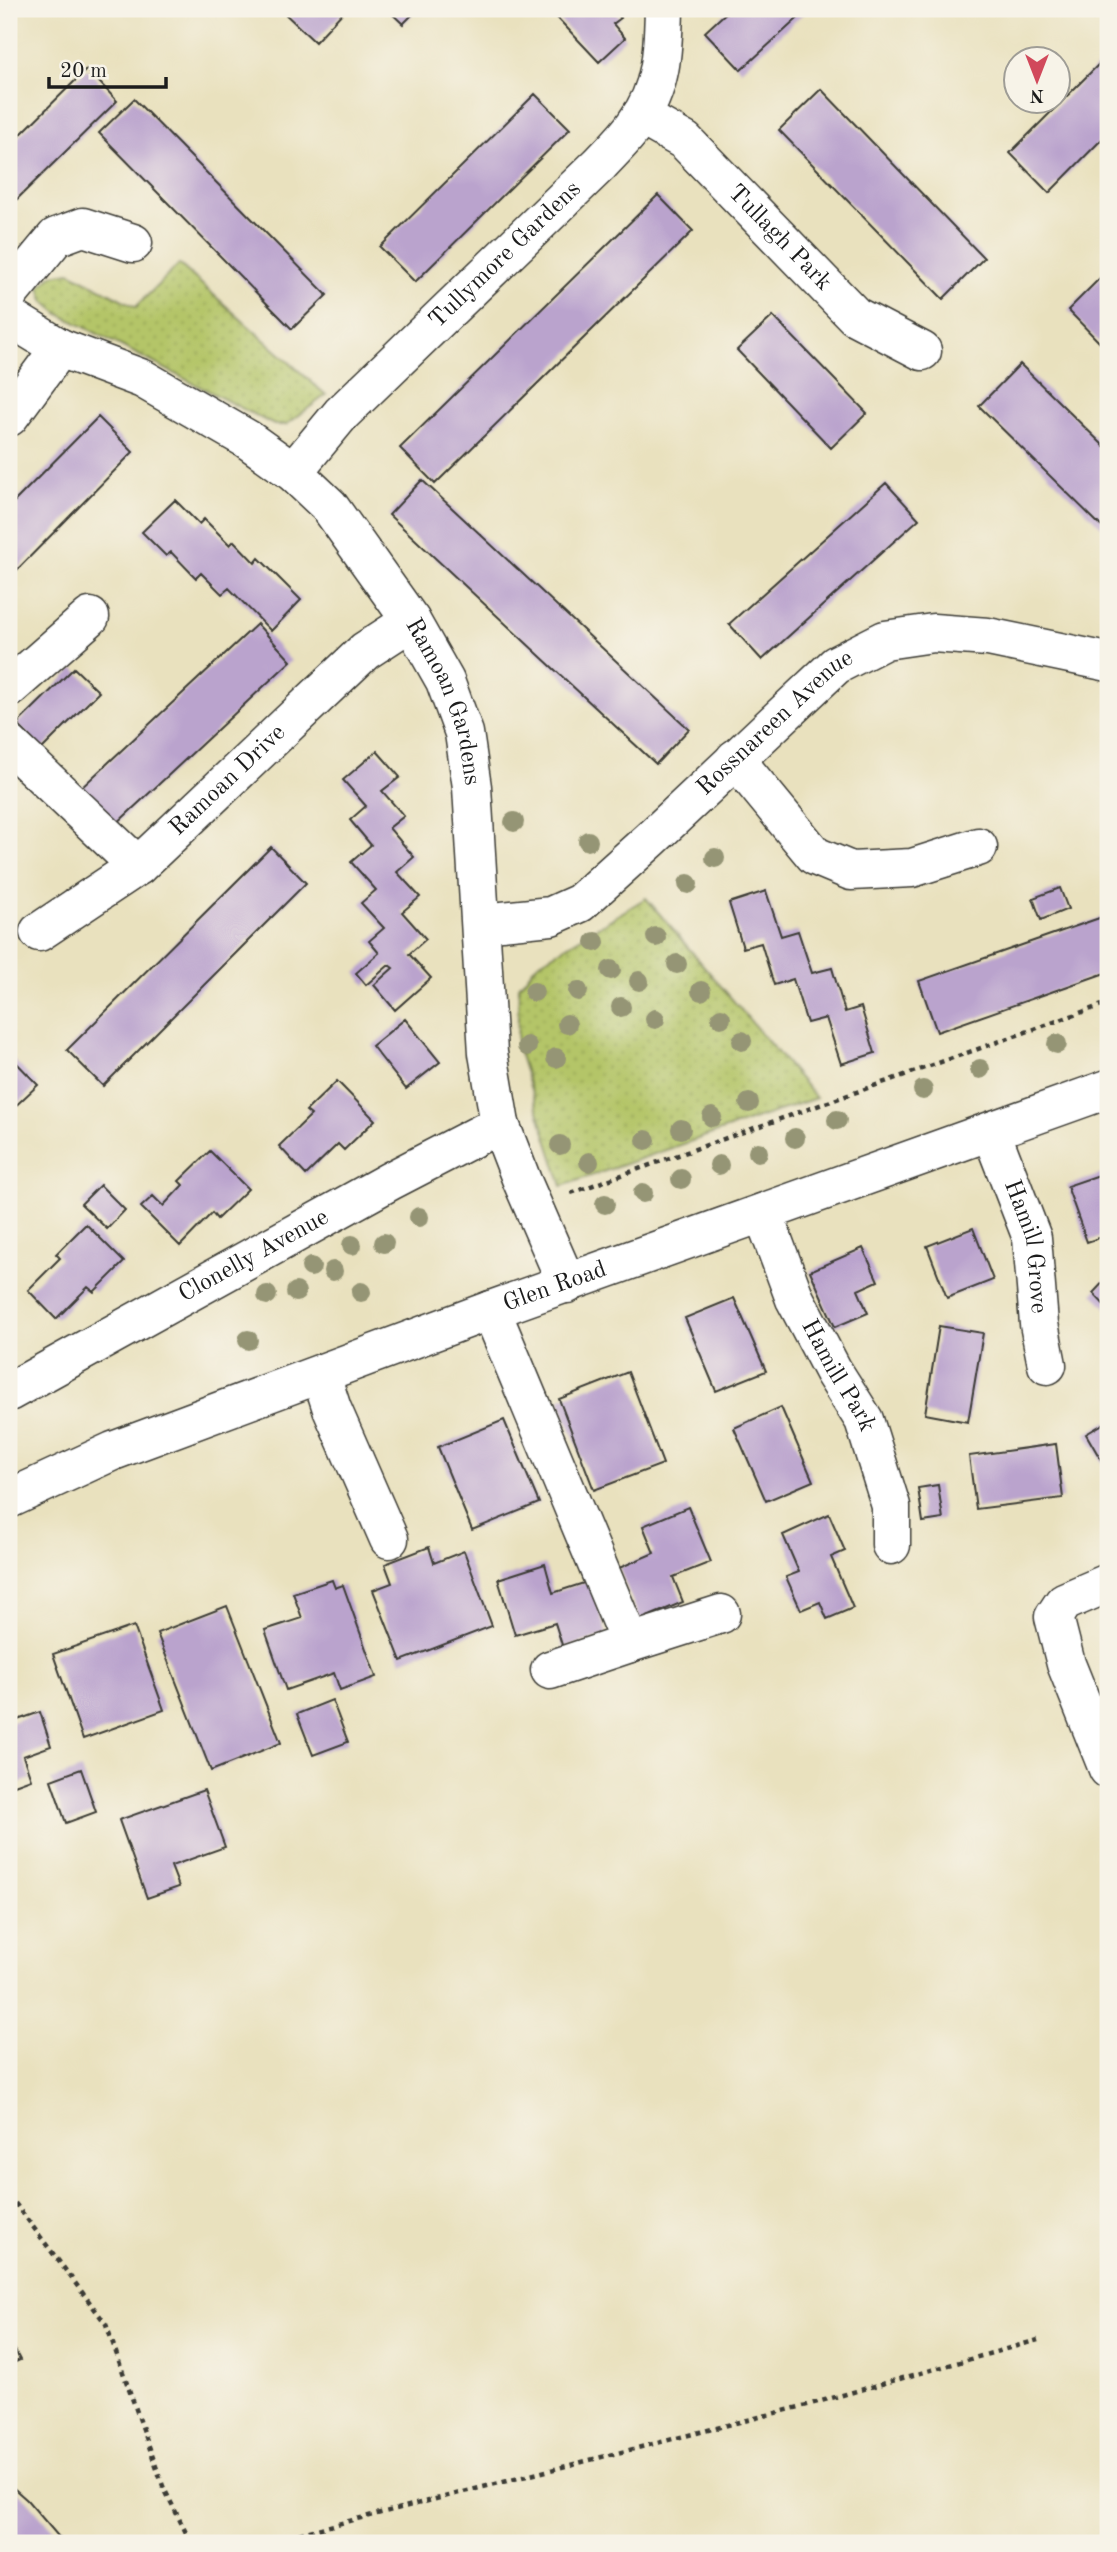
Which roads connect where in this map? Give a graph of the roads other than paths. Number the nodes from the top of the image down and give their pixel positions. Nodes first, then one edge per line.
1 (664, 9) edge
2 (641, 116) junction
3 (133, 243) dead end
4 (9, 294) edge
5 (9, 317) edge
6 (60, 348) junction
7 (922, 351) dead end
8 (9, 417) edge
9 (293, 472) junction
10 (90, 617) dead end
11 (411, 621) junction
12 (1108, 662) edge
13 (9, 688) edge
14 (9, 744) edge
15 (735, 759) junction
16 (978, 847) dead end
17 (138, 866) junction
18 (481, 923) junction
19 (39, 932) dead end
20 (1108, 1089) edge
21 (500, 1124) junction
22 (991, 1132) junction
23 (763, 1213) junction
24 (567, 1284) junction
25 (491, 1310) junction
26 (1047, 1365) dead end
27 (321, 1375) junction
28 (9, 1392) edge
29 (9, 1499) edge
30 (388, 1539) dead end
31 (891, 1545) dead end
32 (1108, 1583) edge
33 (721, 1614) dead end
34 (630, 1643) junction
35 (550, 1670) dead end
36 (1108, 1769) edge

1 - 2 street, Tullymore Gardens
2 - 7 street, Tullagh Park
2 - 9 street, Tullymore Gardens
3 - 4 street
5 - 6 street, Ramoan Gardens
6 - 8 street
6 - 9 street, Ramoan Gardens
9 - 11 street, Ramoan Gardens
10 - 13 street
11 - 17 street, Ramoan Drive
11 - 18 street, Ramoan Gardens
12 - 15 street, Rossnareen Avenue
14 - 17 street
15 - 16 street
15 - 18 street, Rossnareen Avenue
17 - 19 street, Ramoan Drive
18 - 21 street, Ramoan Gardens
20 - 22 street, Glen Road
21 - 24 street, Ramoan Gardens
21 - 28 street, Clonelly Avenue
22 - 23 street, Glen Road
22 - 26 street, Hamill Grove
23 - 24 street, Glen Road
23 - 31 street, Hamill Park
24 - 25 street, Glen Road
25 - 27 street, Glen Road
25 - 34 street
27 - 29 street, Glen Road
27 - 30 street
32 - 36 street
33 - 34 street
34 - 35 street

